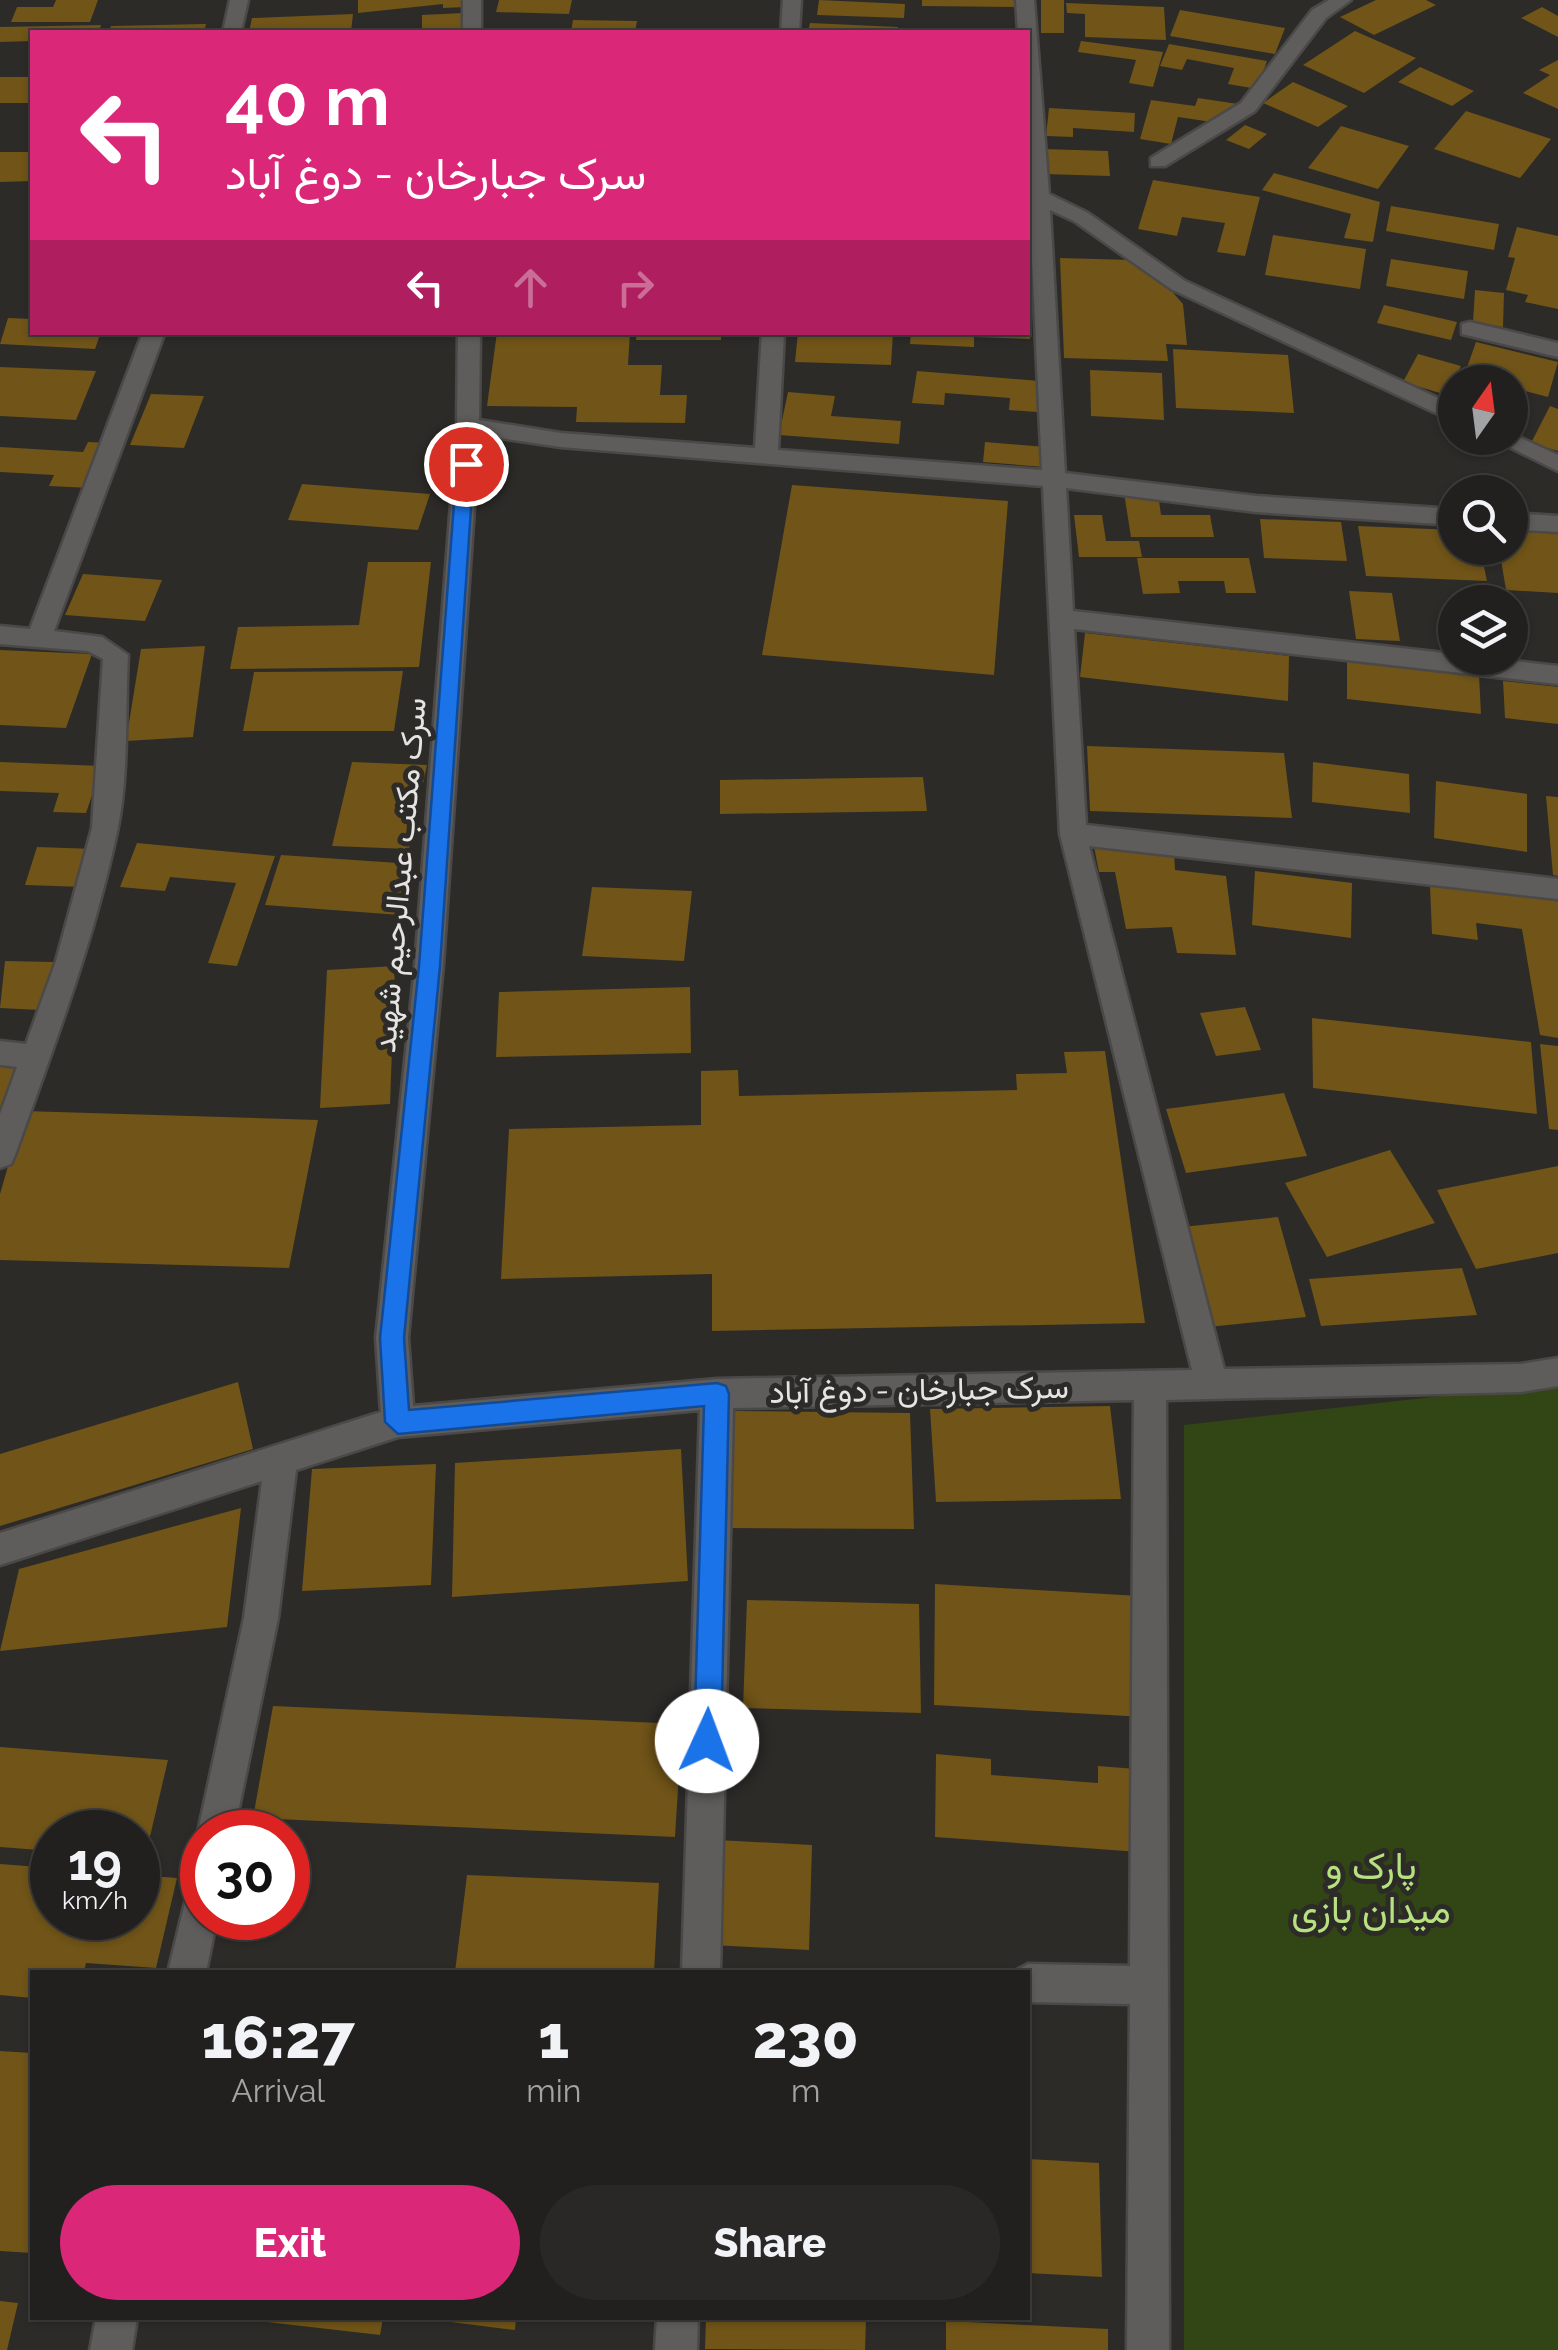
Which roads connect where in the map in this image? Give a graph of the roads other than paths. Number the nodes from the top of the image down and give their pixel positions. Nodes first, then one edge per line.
1 (239, 0) edge
2 (472, 0) edge
3 (792, 0) edge
4 (1024, 0) edge
5 (1342, 0) edge
6 (1317, 7) edge
7 (232, 30) edge
8 (472, 30) edge
9 (790, 30) edge
10 (1026, 30) edge
11 (1030, 76) edge
12 (1158, 162) dead end
13 (1039, 197) junction
14 (1470, 329) dead end
15 (153, 335) edge
16 (469, 335) edge
17 (773, 335) edge
18 (1558, 350) edge
19 (1438, 407) edge
20 (468, 426) junction
21 (1528, 450) edge
22 (766, 458) junction
23 (1558, 464) edge
24 (1055, 478) junction
25 (1438, 517) edge
26 (1528, 522) edge
27 (1558, 524) edge
28 (1065, 618) junction
29 (0, 635) edge
30 (39, 637) junction
31 (1558, 676) edge
32 (1073, 834) junction
33 (1558, 889) edge
34 (0, 1053) edge
35 (37, 1057) junction
36 (0, 1155) edge
37 (1558, 1372) edge
38 (1211, 1383) junction
39 (1150, 1384) junction
40 (717, 1394) junction
41 (398, 1422) junction
42 (281, 1461) junction
43 (0, 1549) edge
44 (221, 1810) edge
45 (194, 1940) edge
46 (187, 1970) edge
47 (701, 1970) edge
48 (1030, 1983) edge
49 (1151, 1985) junction
50 (117, 2320) edge
51 (678, 2320) edge
52 (111, 2350) edge
53 (676, 2350) edge
54 (1148, 2350) edge

1 - 7 street
2 - 8 street
3 - 9 street
4 - 10 street
5 - 6 street
6 - 12 street
11 - 13 street
13 - 19 street
13 - 24 street
14 - 18 street
15 - 30 street
16 - 20 street, سرک مکتب عبدالرحیم شهید
17 - 22 street
20 - 22 street
20 - 41 street, سرک مکتب عبدالرحیم شهید
21 - 23 street
22 - 24 street
24 - 25 street
24 - 28 street
26 - 27 street
28 - 31 street
28 - 32 street
29 - 30 street
30 - 35 street
32 - 33 street
32 - 38 street
34 - 35 street
35 - 36 street
37 - 38 street, سرک جبارخان - دوغ آباد
38 - 39 street, سرک جبارخان - دوغ آباد
39 - 40 street, سرک جبارخان - دوغ آباد
39 - 49 street
40 - 41 street, سرک جبارخان - دوغ آباد
40 - 47 street
41 - 42 street, سرک جبارخان - دوغ آباد
42 - 43 street, سرک جبارخان - دوغ آباد
42 - 44 street
45 - 46 street
48 - 49 street
49 - 54 street
50 - 52 street
51 - 53 street

